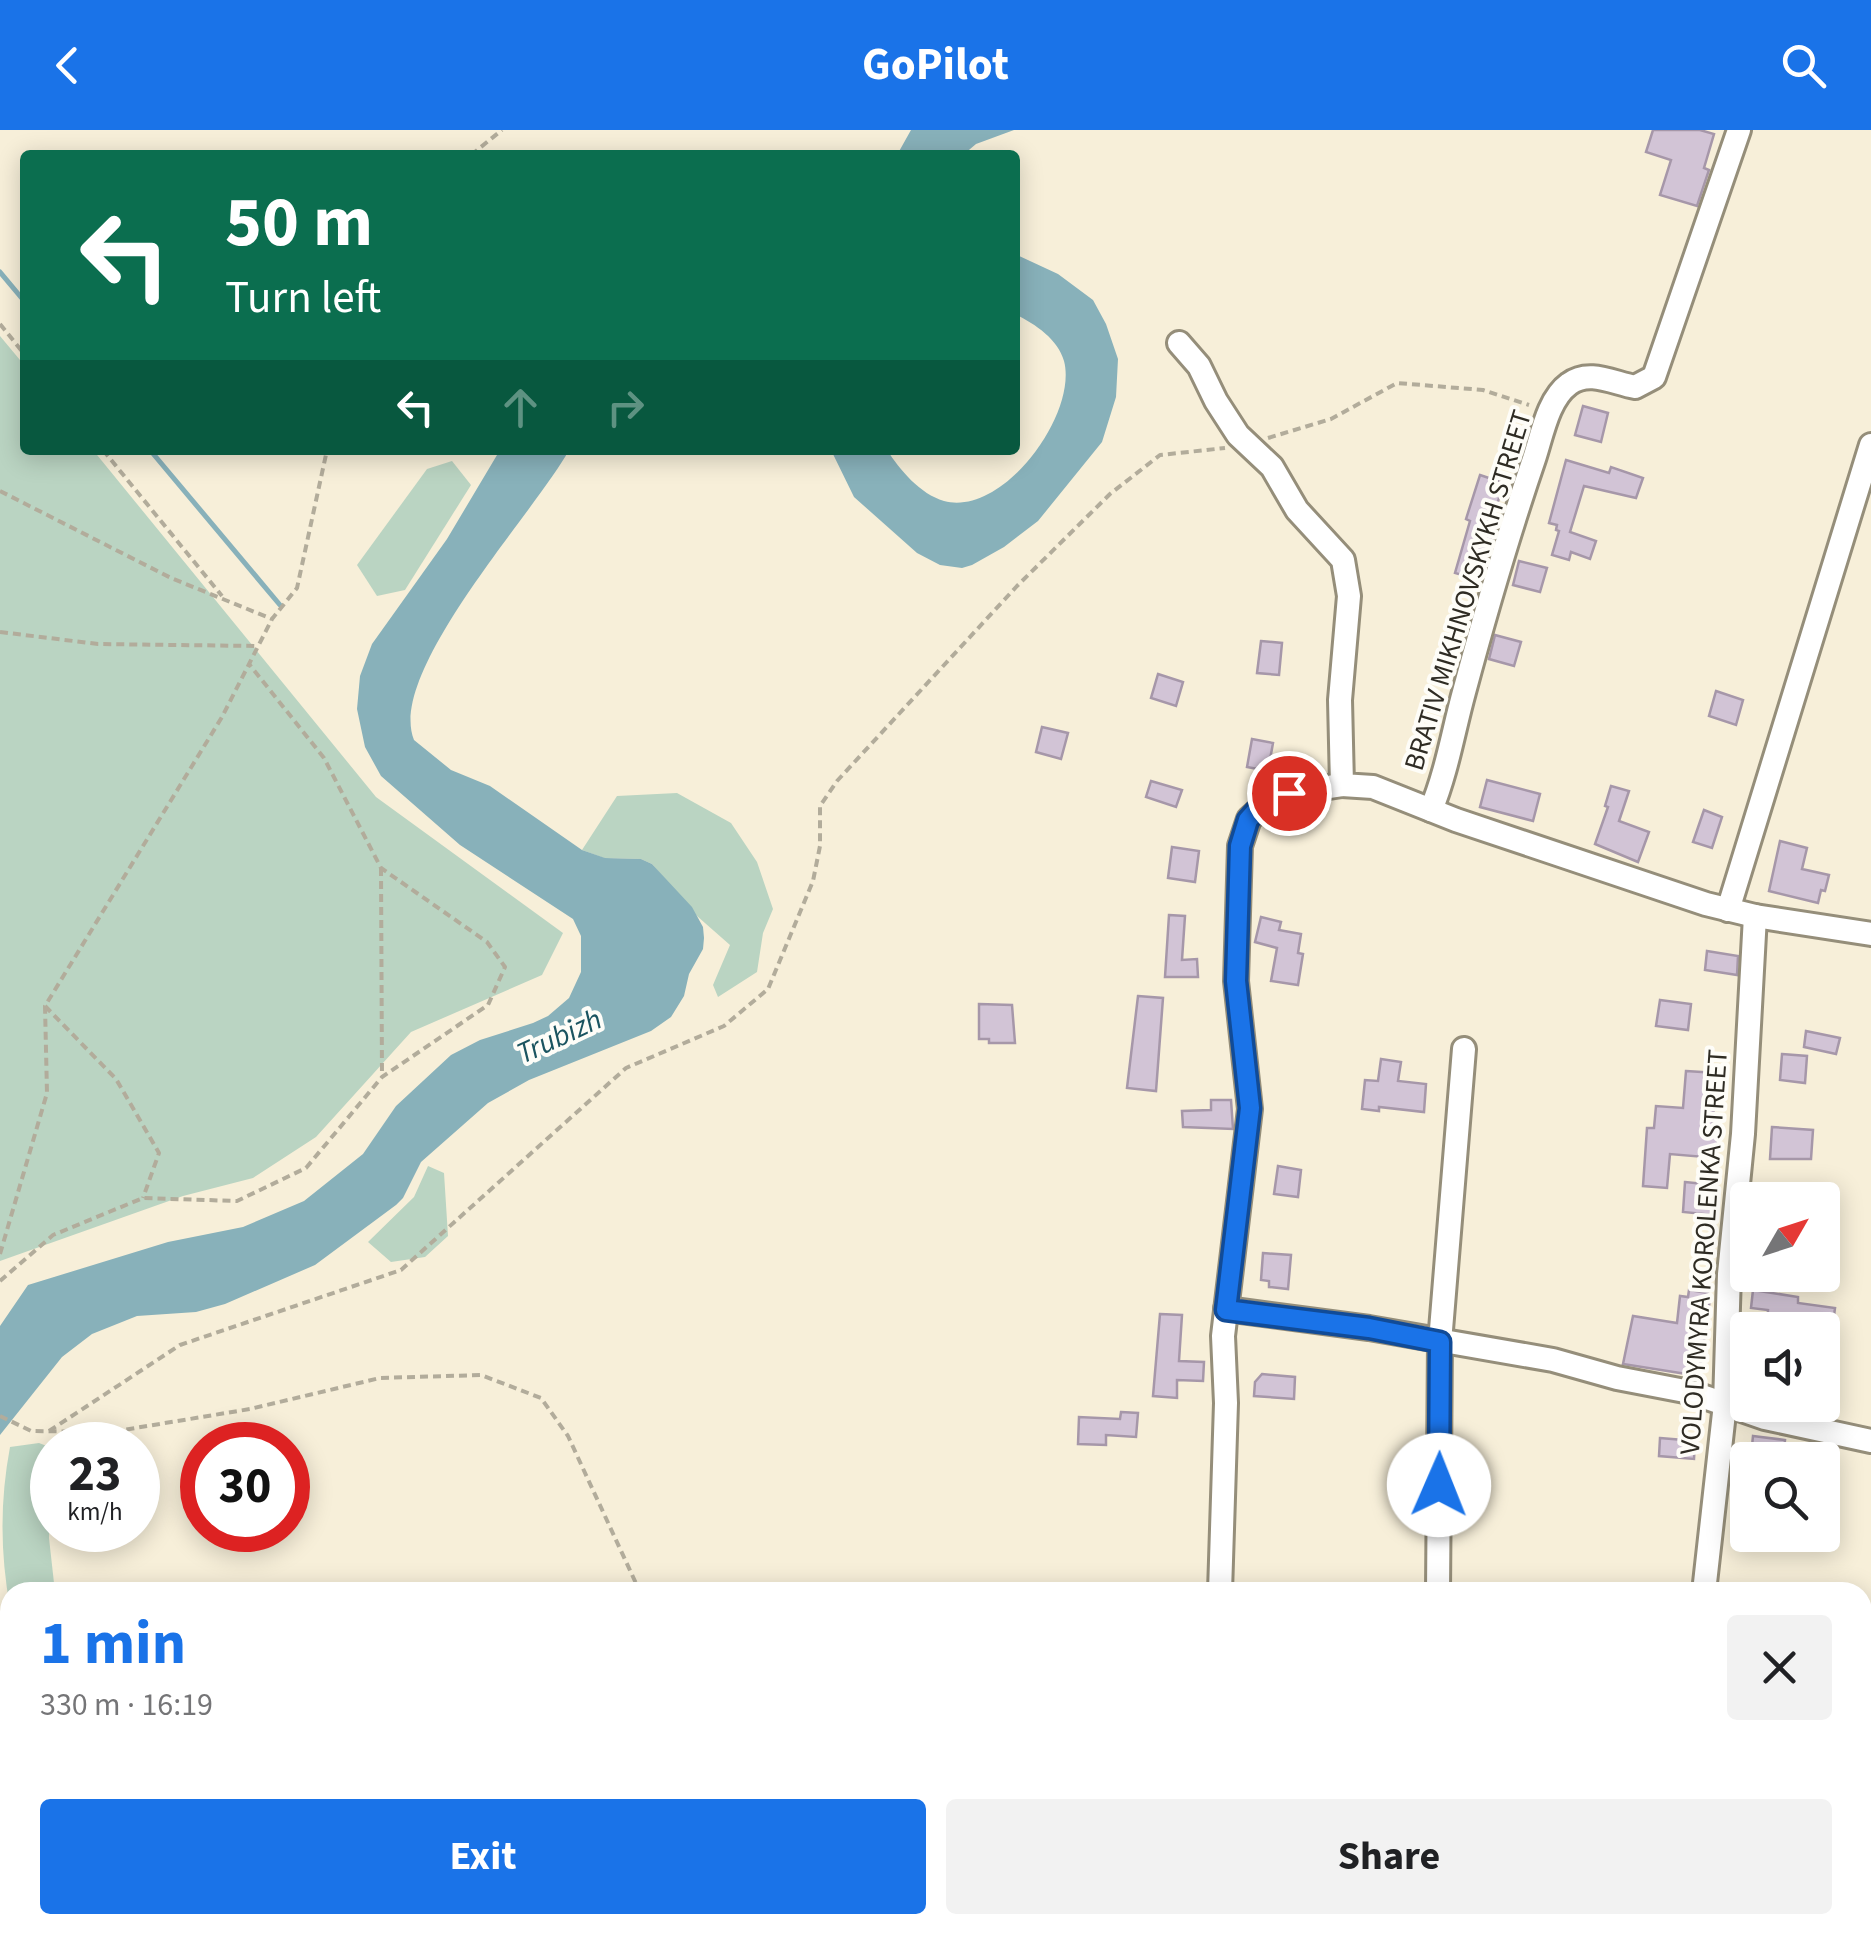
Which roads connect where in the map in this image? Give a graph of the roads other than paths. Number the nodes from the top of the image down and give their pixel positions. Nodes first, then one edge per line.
1 (1739, 130) edge
2 (1179, 343) dead end
3 (1871, 446) edge
4 (1342, 786) junction
5 (1432, 810) junction
6 (1728, 910) junction
7 (1756, 916) junction
8 (1871, 934) edge
9 (1464, 1049) dead end
10 (1226, 1310) junction
11 (1440, 1342) junction
12 (1725, 1404) junction
13 (1871, 1440) edge
14 (1220, 1582) edge
15 (1438, 1582) edge
16 (1705, 1582) edge

1 - 5 street, BRATIV MIKHNOVSKYKH STREET
2 - 4 street
3 - 6 street
4 - 5 street
4 - 10 street
5 - 6 street
6 - 7 street
7 - 8 street
7 - 12 street, VOLODYMYRA KOROLENKA STREET
9 - 11 street
10 - 11 street
10 - 14 street
11 - 12 street
11 - 15 street
12 - 13 street
12 - 16 street, VOLODYMYRA KOROLENKA STREET

